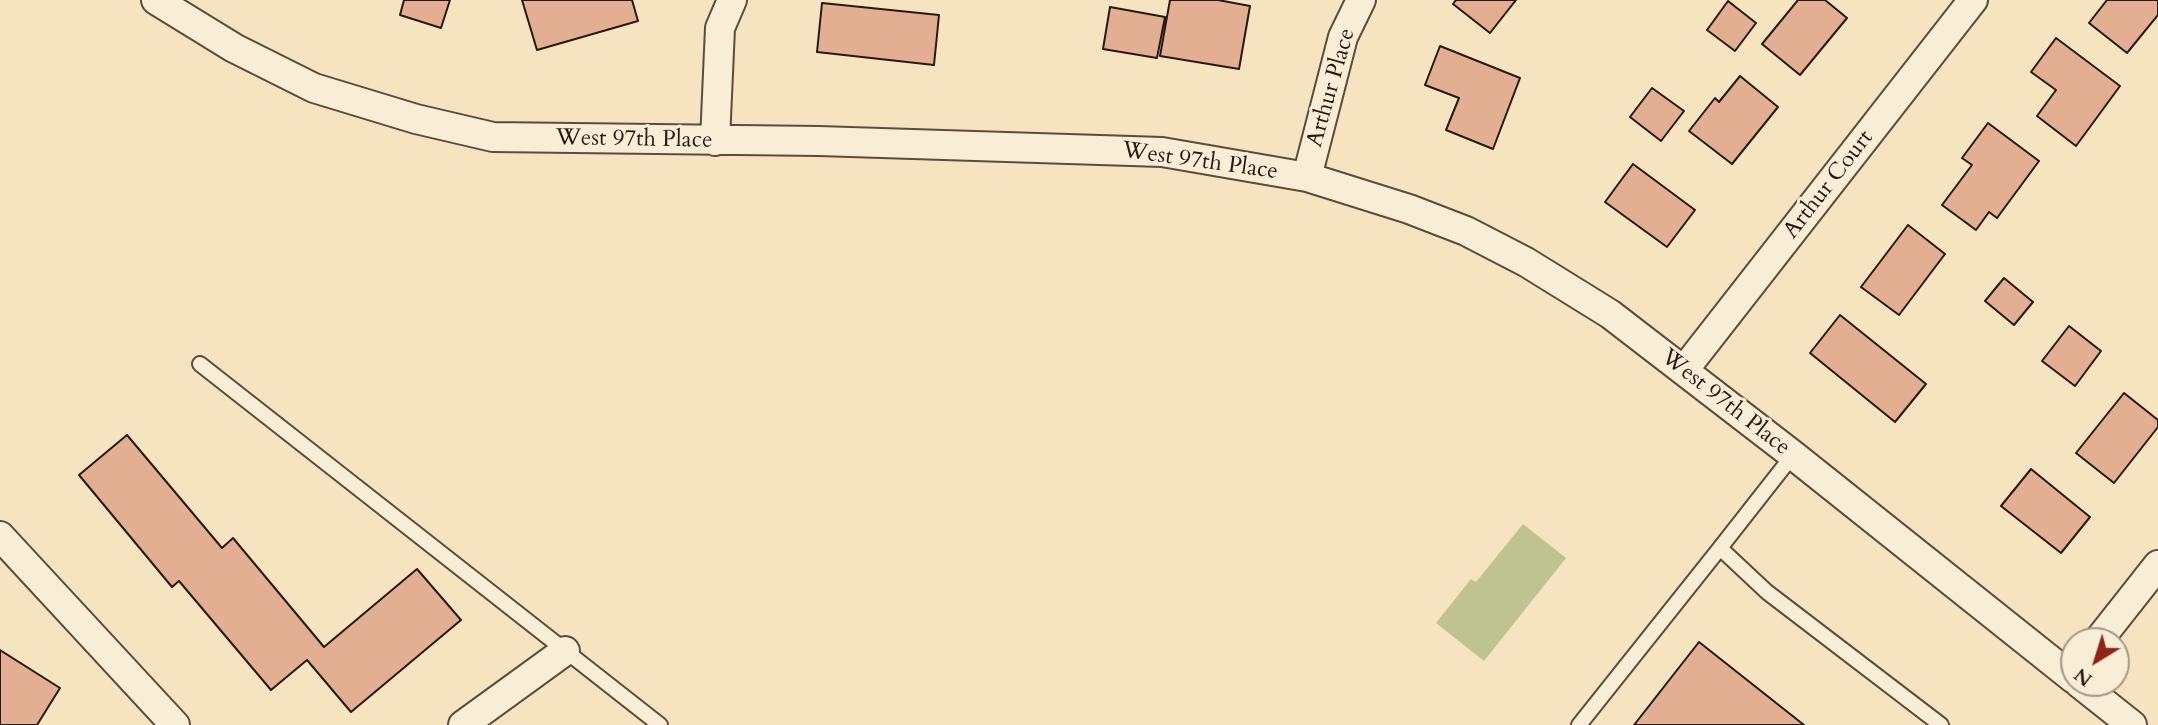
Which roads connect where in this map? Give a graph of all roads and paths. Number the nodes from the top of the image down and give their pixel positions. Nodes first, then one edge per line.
1 (156, 0) edge
2 (732, 0) edge
3 (1361, 0) edge
4 (1973, 0) edge
5 (715, 141) junction
6 (1307, 177) junction
7 (200, 365) dead end
8 (1684, 370) junction
9 (1793, 455) junction
10 (0, 536) edge
11 (1720, 548) junction
12 (2158, 565) edge
13 (2109, 627) edge
14 (565, 651) junction
15 (2060, 667) edge
16 (2097, 697) edge
17 (175, 725) edge
18 (463, 725) edge
19 (660, 725) edge
20 (1579, 725) edge
21 (1941, 725) edge
22 (2132, 725) edge

1 - 5 street, West 97th Place
2 - 5 street
3 - 6 street, Arthur Place
4 - 8 street, Arthur Court
5 - 6 street, West 97th Place
6 - 8 street, West 97th Place
7 - 14 lane
8 - 9 street, West 97th Place
9 - 11 lane
9 - 15 street, West 97th Place
10 - 17 street
11 - 20 lane
11 - 21 lane
12 - 13 street
14 - 18 street
14 - 19 lane
16 - 22 street, West 97th Place

